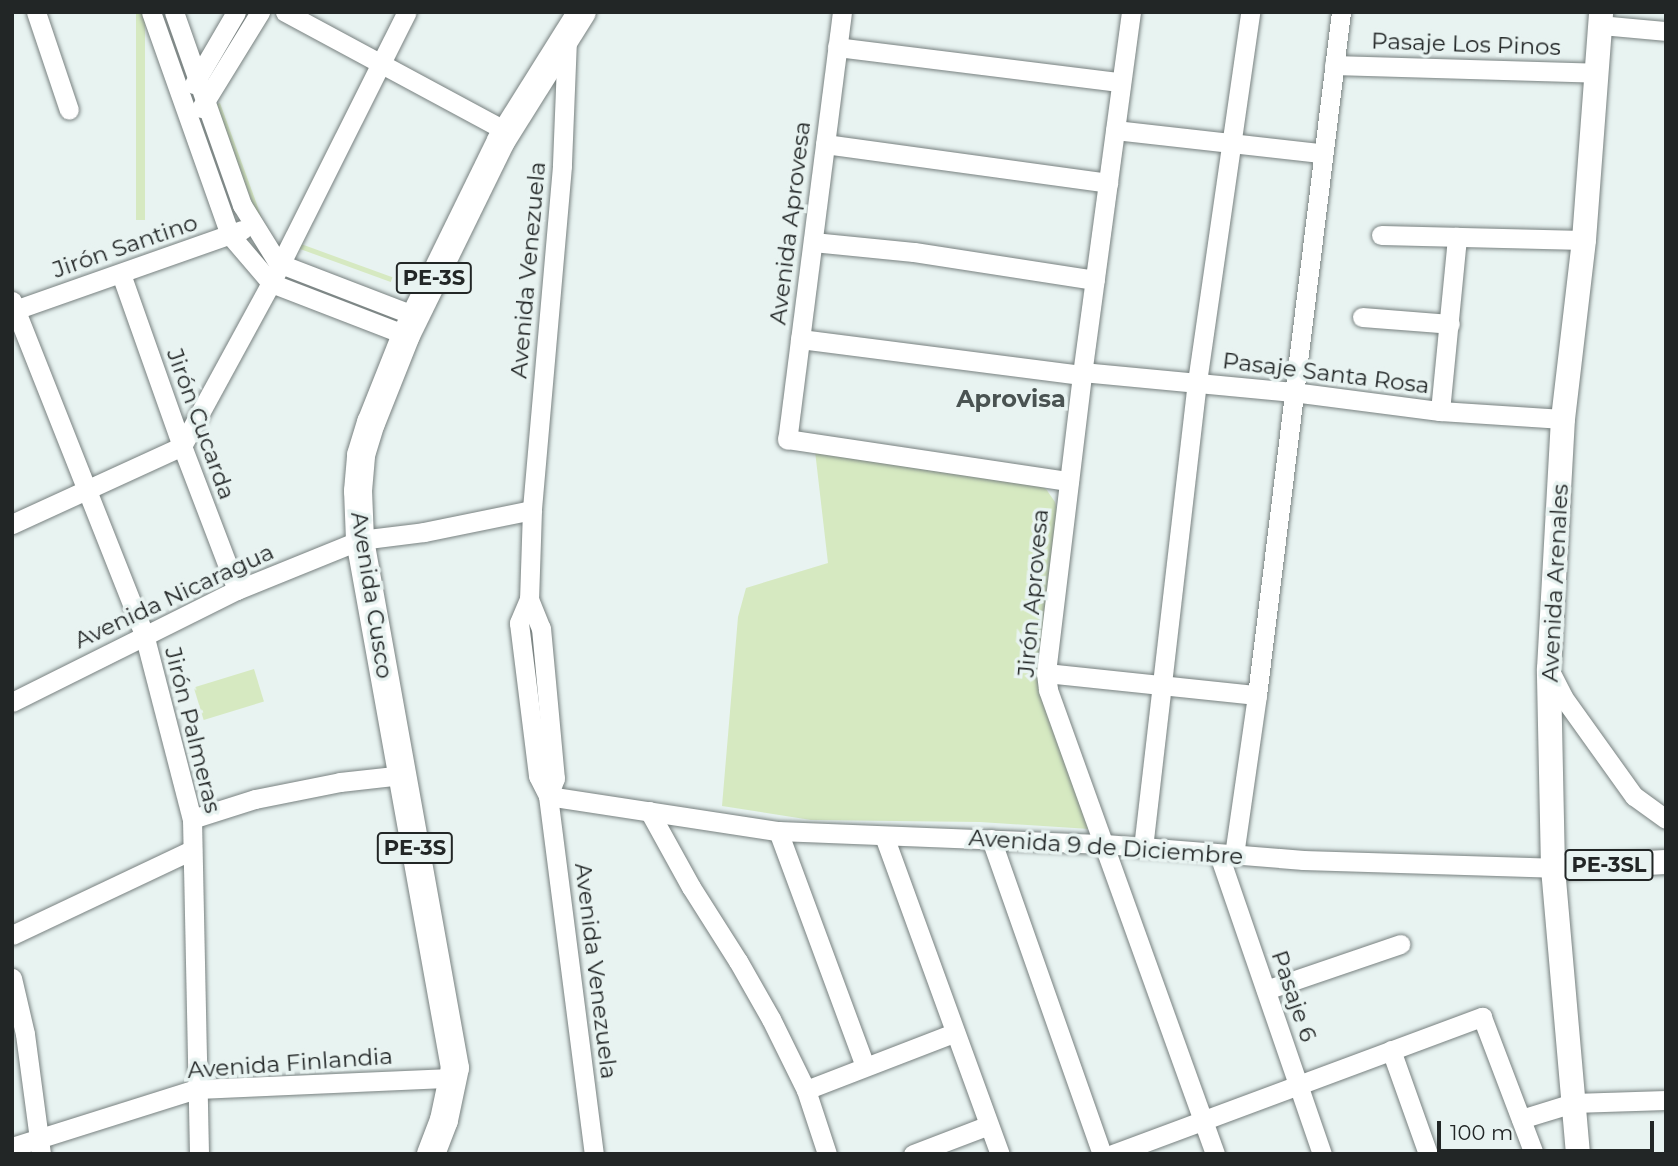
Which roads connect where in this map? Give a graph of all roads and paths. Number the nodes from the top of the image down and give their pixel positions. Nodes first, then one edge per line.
1 (36, 12) edge
2 (151, 12) edge
3 (174, 12) edge
4 (236, 12) edge
5 (260, 12) edge
6 (285, 12) edge
7 (407, 12) edge
8 (842, 12) edge
9 (1131, 12) edge
10 (1250, 12) edge
11 (1341, 12) edge
12 (1600, 19) edge
13 (574, 20) edge
14 (1666, 31) edge
15 (837, 47) junction
16 (379, 62) junction
17 (1334, 65) junction
18 (1596, 73) junction
19 (197, 79) junction
20 (1120, 82) junction
21 (183, 101) junction
22 (206, 101) junction
23 (69, 110) dead end
24 (190, 123) junction
25 (1115, 130) junction
26 (506, 131) junction
27 (1229, 141) junction
28 (825, 145) junction
29 (1321, 153) junction
30 (1108, 183) junction
31 (252, 225) junction
32 (230, 235) junction
33 (1381, 235) dead end
34 (1457, 237) junction
35 (1584, 240) junction
36 (813, 242) junction
37 (278, 264) junction
38 (121, 274) junction
39 (1095, 280) junction
40 (271, 283) junction
41 (13, 307) edge
42 (1362, 317) dead end
43 (1450, 324) junction
44 (411, 326) junction
45 (800, 339) junction
46 (1082, 374) junction
47 (1197, 382) junction
48 (1293, 392) junction
49 (1440, 411) junction
50 (1563, 419) junction
51 (182, 446) junction
52 (1069, 481) junction
53 (87, 490) junction
54 (532, 510) junction
55 (12, 524) edge
56 (360, 540) junction
57 (237, 590) junction
58 (144, 634) junction
59 (1549, 669) junction
60 (1046, 673) junction
61 (1160, 686) junction
62 (1257, 695) junction
63 (12, 702) edge
64 (402, 775) junction
65 (548, 796) junction
66 (649, 811) junction
67 (1666, 818) edge
68 (192, 819) junction
69 (778, 831) junction
70 (884, 836) junction
71 (991, 839) junction
72 (1105, 844) junction
73 (1143, 848) junction
74 (192, 850) junction
75 (1226, 855) junction
76 (1666, 863) edge
77 (1553, 868) junction
78 (12, 935) edge
79 (1400, 944) dead end
80 (12, 978) edge
81 (1266, 990) junction
82 (954, 1034) junction
83 (1391, 1051) junction
84 (865, 1066) junction
85 (453, 1078) junction
86 (1298, 1085) junction
87 (196, 1089) junction
88 (806, 1090) junction
89 (1666, 1100) edge
90 (1573, 1102) junction
91 (1521, 1119) junction
92 (1203, 1120) junction
93 (989, 1125) junction
94 (40, 1146) edge
95 (12, 1147) edge
96 (199, 1154) edge
97 (431, 1154) edge
98 (593, 1154) edge
99 (827, 1154) edge
100 (913, 1154) edge
101 (1000, 1154) edge
102 (1102, 1154) edge
103 (1114, 1154) edge
104 (1215, 1154) edge
105 (1322, 1154) edge
106 (1428, 1154) edge
107 (1534, 1154) edge
108 (1578, 1154) edge

1 - 23 street
2 - 21 street
3 - 19 street
4 - 19 street
5 - 22 street
6 - 16 street
7 - 16 street
8 - 15 street, Avenida Aprovesa
9 - 20 street, Jirón Aprovesa
10 - 27 street
11 - 17 street
12 - 14 street
12 - 18 main road, Avenida Arenales
13 - 26 highway, Avenida Cusco / PE-3S
13 - 54 street, Avenida Venezuela
15 - 20 street
15 - 28 street, Avenida Aprovesa
16 - 26 street
16 - 37 street
17 - 18 street, Pasaje Los Pinos
17 - 29 street
18 - 35 main road, Avenida Arenales
19 - 21 street
19 - 22 street
20 - 25 street, Jirón Aprovesa
21 - 24 street
22 - 24 street
22 - 31 street
24 - 32 street
25 - 27 street
25 - 30 street, Jirón Aprovesa
26 - 44 highway, Avenida Cusco / PE-3S
27 - 29 street
27 - 47 street
28 - 30 street
28 - 36 street, Avenida Aprovesa
29 - 48 street
30 - 39 street, Jirón Aprovesa
31 - 32 street, Jirón Santino
31 - 37 street
32 - 38 street, Jirón Santino
32 - 40 street
33 - 34 street
34 - 35 street
34 - 43 street
35 - 50 main road, Avenida Arenales
36 - 39 street
36 - 45 street, Avenida Aprovesa
37 - 40 street
37 - 44 street
38 - 41 street, Jirón Santino
38 - 51 street, Jirón Cucarda
39 - 46 street, Jirón Aprovesa
40 - 44 street
40 - 51 street
41 - 53 street, Jirón Palmeras
42 - 43 street
43 - 49 street
44 - 56 highway, Avenida Cusco / PE-3S
45 - 46 street, Pasaje Santa Rosa
45 - 52 street, Avenida Aprovesa
46 - 47 street, Pasaje Santa Rosa
46 - 52 street, Jirón Aprovesa
47 - 48 street, Pasaje Santa Rosa
47 - 61 street
48 - 49 street, Pasaje Santa Rosa
48 - 62 street
49 - 50 street, Pasaje Santa Rosa
50 - 59 main road, Avenida Arenales
51 - 53 street
51 - 57 street, Jirón Cucarda
52 - 60 street, Jirón Aprovesa
53 - 55 street
53 - 58 street, Jirón Palmeras
54 - 56 street
54 - 65 street, Avenida Venezuela
56 - 57 street, Avenida Nicaragua
56 - 64 highway, Avenida Cusco / PE-3S
57 - 58 street, Avenida Nicaragua
58 - 63 street, Avenida Nicaragua
58 - 68 street, Jirón Palmeras
59 - 67 street
59 - 77 main road, Avenida Arenales
60 - 61 street
60 - 72 street, Jirón Aprovesa
61 - 62 street
61 - 73 street
62 - 75 street
64 - 68 street
64 - 85 highway, Avenida Cusco / PE-3S
65 - 66 street, Avenida 9 de Diciembre
65 - 98 street, Avenida Venezuela
66 - 69 street, Avenida 9 de Diciembre
66 - 88 street
68 - 74 street, Jirón Palmeras
69 - 70 street, Avenida 9 de Diciembre
69 - 84 street
70 - 71 street, Avenida 9 de Diciembre
70 - 82 street
71 - 72 street, Avenida 9 de Diciembre
71 - 102 street
72 - 73 street, Avenida 9 de Diciembre
72 - 92 street, Jirón Aprovesa
73 - 75 street, Avenida 9 de Diciembre
74 - 78 street
74 - 87 street, Jirón Palmeras
75 - 77 street, Avenida 9 de Diciembre
75 - 81 street, Pasaje 6
76 - 77 main road, Avenida 9 de Diciembre / PE-3SL
77 - 90 main road, Avenida Arenales
79 - 81 street
80 - 94 street
81 - 86 street, Pasaje 6
82 - 84 street
82 - 93 street
83 - 86 street
83 - 91 street
83 - 106 street
84 - 88 street
85 - 87 street, Avenida Finlandia
85 - 97 highway, Avenida Cusco / PE-3S
86 - 92 street
86 - 105 street, Pasaje 6
87 - 94 street, Avenida Finlandia
87 - 96 street, Jirón Palmeras
88 - 99 street
89 - 90 street
90 - 91 street
90 - 108 main road, Avenida Arenales
91 - 107 street
92 - 103 street
92 - 104 street, Jirón Aprovesa
93 - 100 street
93 - 101 street
94 - 95 street, Avenida Finlandia

